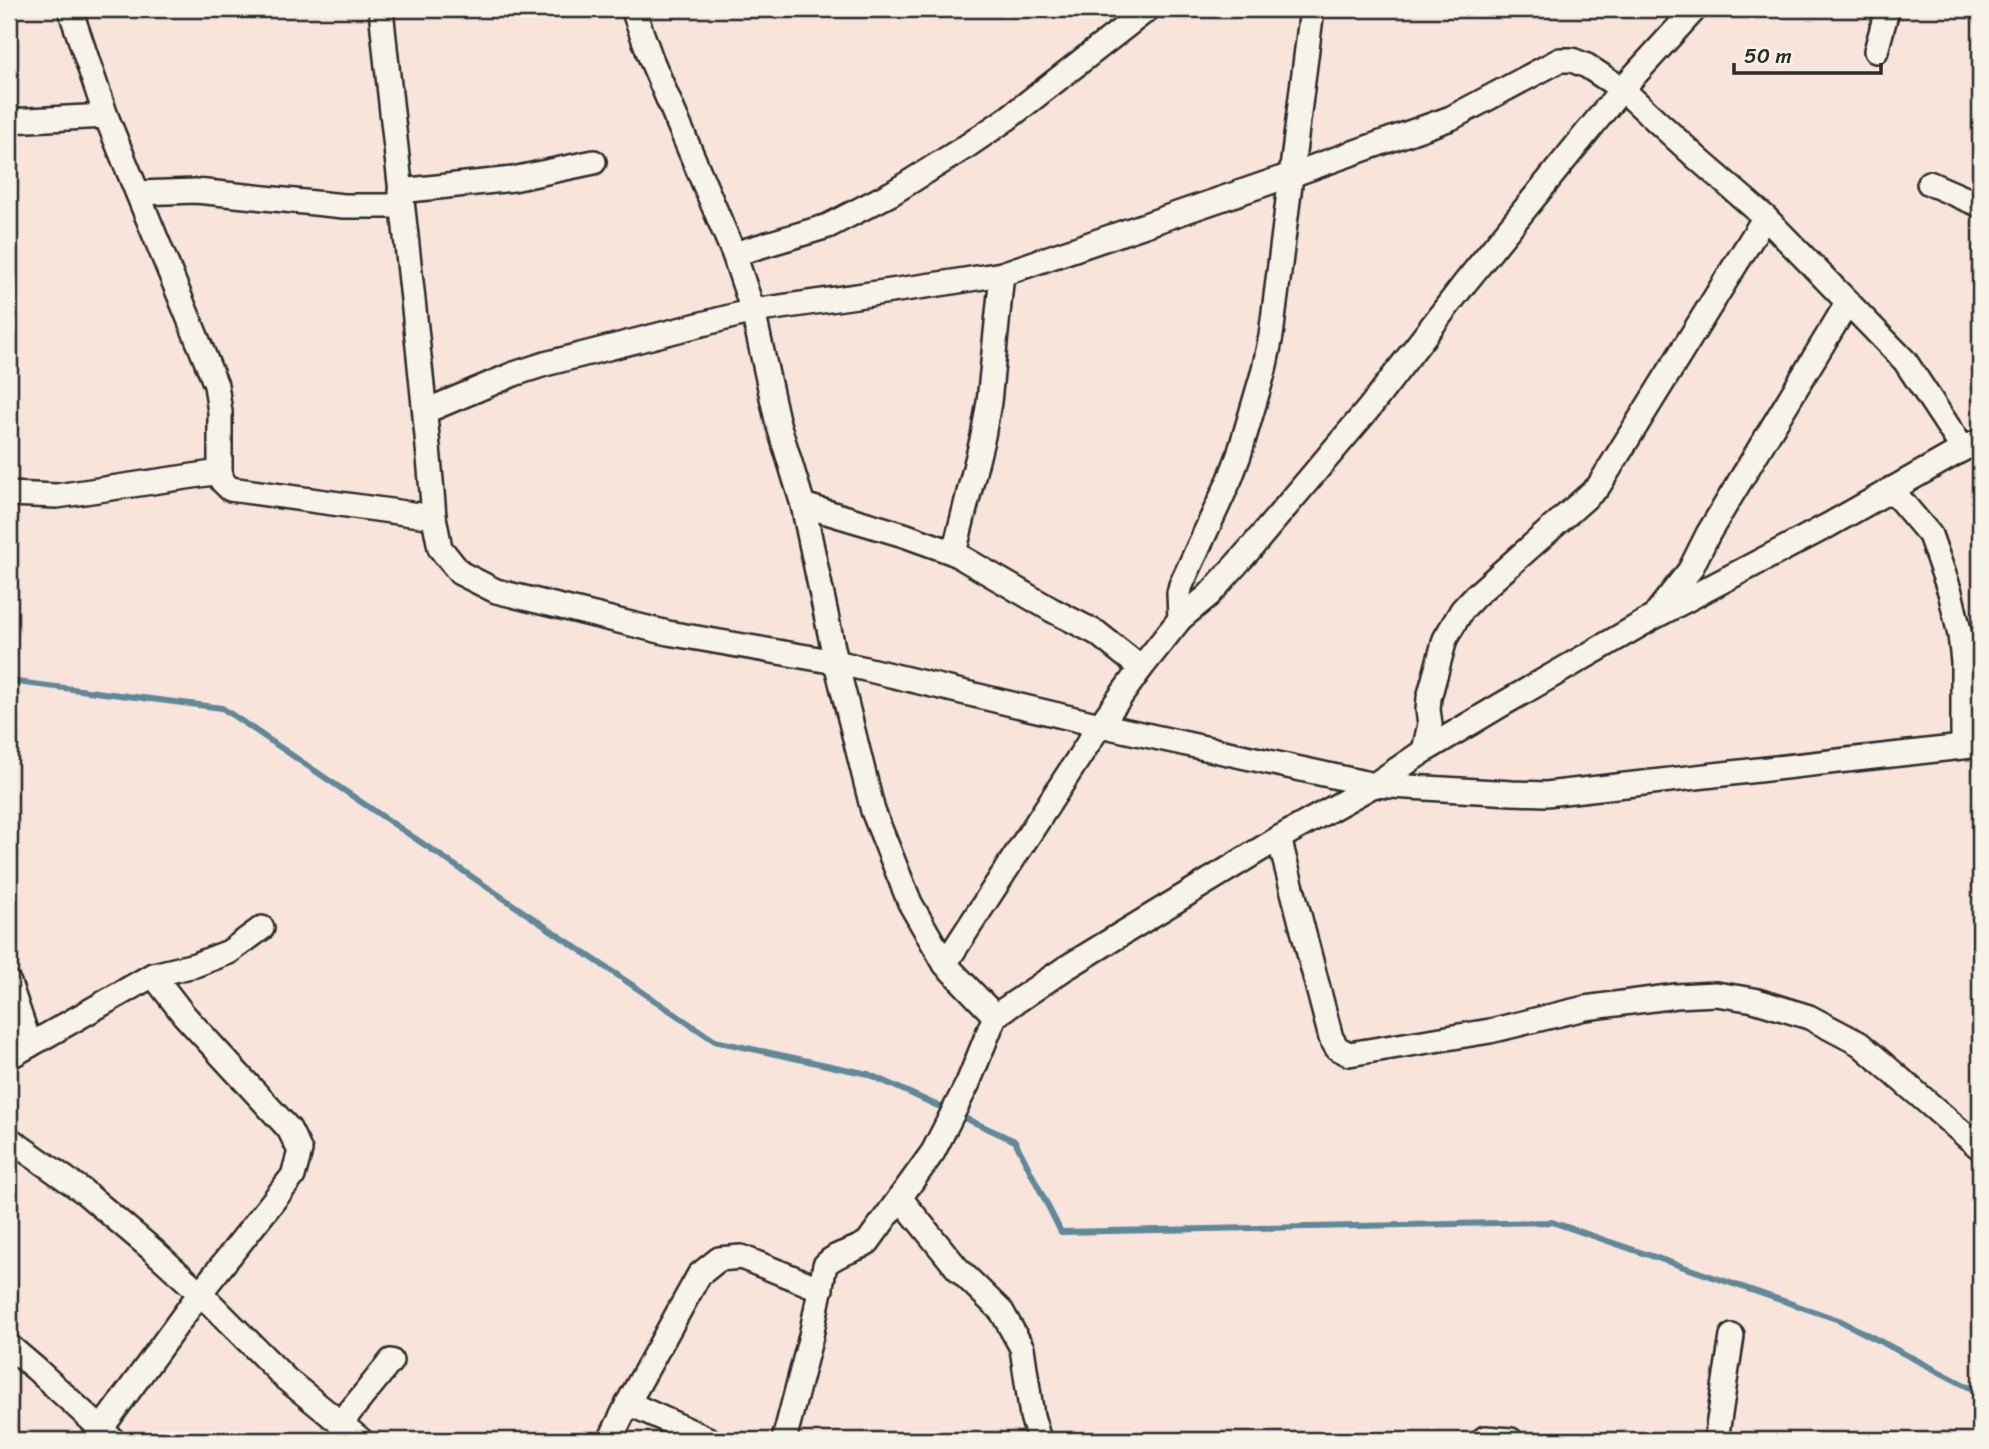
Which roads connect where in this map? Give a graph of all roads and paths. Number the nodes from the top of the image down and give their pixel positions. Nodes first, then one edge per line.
1 (70, 9) edge
2 (381, 9) edge
3 (633, 9) edge
4 (1148, 9) edge
5 (1312, 9) edge
6 (1695, 9) edge
7 (1885, 9) edge
8 (1876, 51) dead end
9 (1622, 89) junction
10 (106, 116) junction
11 (9, 121) edge
12 (594, 162) dead end
13 (1291, 175) junction
14 (1929, 183) dead end
15 (138, 193) junction
16 (401, 198) junction
17 (1980, 205) edge
18 (1765, 216) junction
19 (734, 254) junction
20 (1002, 274) junction
21 (1848, 302) junction
22 (753, 311) junction
23 (426, 411) junction
24 (1972, 445) edge
25 (220, 472) junction
26 (1891, 489) junction
27 (9, 494) edge
28 (803, 505) junction
29 (434, 517) junction
30 (954, 553) junction
31 (1652, 618) junction
32 (1180, 619) junction
33 (836, 662) junction
34 (1141, 668) junction
35 (1100, 725) junction
36 (1971, 745) edge
37 (1424, 751) junction
38 (1374, 785) junction
39 (1279, 838) junction
40 (262, 928) dead end
41 (945, 964) junction
42 (153, 975) junction
43 (9, 983) edge
44 (995, 1016) junction
45 (30, 1045) junction
46 (9, 1057) edge
47 (9, 1139) edge
48 (1980, 1148) edge
49 (900, 1198) junction
50 (821, 1289) junction
51 (200, 1293) junction
52 (1732, 1336) dead end
53 (9, 1346) edge
54 (391, 1361) dead end
55 (628, 1403) junction
56 (340, 1424) junction
57 (103, 1437) edge
58 (1485, 1438) dead end
59 (361, 1440) edge
60 (610, 1440) edge
61 (710, 1440) edge
62 (785, 1440) edge
63 (1039, 1440) edge
64 (1511, 1440) edge
65 (1716, 1440) edge

1 - 10 street
2 - 16 street
3 - 19 street
4 - 19 street
5 - 13 street
6 - 9 street
7 - 8 street
9 - 13 street
9 - 18 street
9 - 32 street
10 - 11 street
10 - 15 street
12 - 16 street
13 - 20 street
13 - 32 street
14 - 17 street
15 - 16 street
15 - 25 street
16 - 23 street
18 - 21 street
18 - 37 street
19 - 22 street
20 - 22 street
20 - 30 street
21 - 24 street
21 - 31 street
22 - 23 street
22 - 28 street
23 - 29 street
24 - 26 street
25 - 27 street
25 - 29 street
26 - 31 street
26 - 36 street
28 - 30 street
28 - 33 street
29 - 33 street
30 - 34 street
31 - 37 street
32 - 34 street
33 - 35 street
33 - 41 street
34 - 35 street
35 - 38 street
35 - 41 street
36 - 38 street
37 - 38 street
38 - 39 street
39 - 44 street
39 - 48 street
40 - 42 street
41 - 44 street
42 - 45 street
42 - 51 street
43 - 45 street
44 - 49 street
45 - 46 street
47 - 51 street
49 - 50 street
49 - 63 street
50 - 55 street
50 - 62 street
51 - 56 street
51 - 57 street
52 - 65 street
53 - 57 street
54 - 56 street
55 - 60 street
55 - 61 street
56 - 59 street
58 - 64 street

